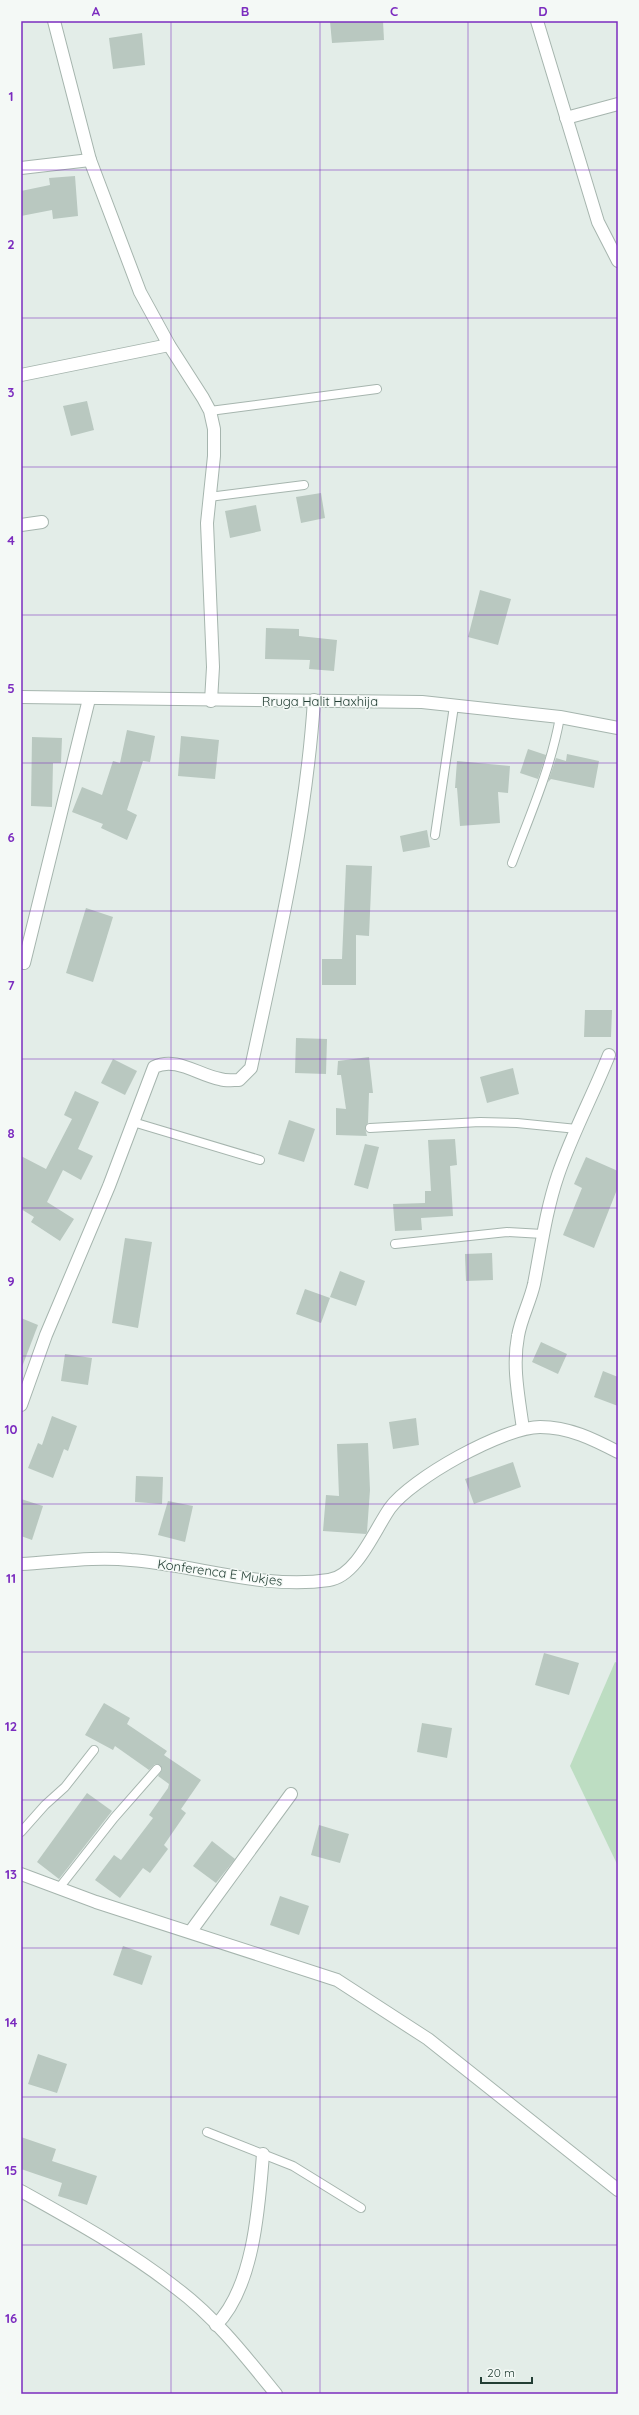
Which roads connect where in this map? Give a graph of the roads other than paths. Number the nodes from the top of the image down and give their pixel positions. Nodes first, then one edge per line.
1 (54, 21) edge
2 (537, 21) edge
3 (618, 104) edge
4 (566, 118) junction
5 (90, 160) junction
6 (21, 168) edge
7 (618, 262) edge
8 (169, 345) junction
9 (21, 374) edge
10 (377, 389) dead end
11 (210, 411) junction
12 (304, 485) dead end
13 (209, 497) junction
14 (42, 522) dead end
15 (21, 525) edge
16 (21, 698) edge
17 (89, 699) junction
18 (314, 700) junction
19 (211, 701) junction
20 (454, 706) junction
21 (560, 717) junction
22 (618, 728) edge
23 (435, 835) dead end
24 (512, 863) dead end
25 (24, 963) dead end
26 (609, 1055) dead end
27 (133, 1122) junction
28 (370, 1128) dead end
29 (577, 1129) junction
30 (260, 1160) dead end
31 (543, 1234) junction
32 (394, 1244) dead end
33 (21, 1405) edge
34 (523, 1429) junction
35 (618, 1452) edge
36 (21, 1564) edge
37 (94, 1750) dead end
38 (157, 1770) dead end
39 (290, 1794) dead end
40 (21, 1832) edge
41 (21, 1874) edge
42 (59, 1888) junction
43 (191, 1931) junction
44 (207, 2132) dead end
45 (263, 2154) junction
46 (618, 2190) edge
47 (21, 2191) edge
48 (360, 2208) dead end
49 (216, 2325) junction
50 (276, 2394) edge

1 - 5 street
2 - 4 street
3 - 4 street
4 - 7 street
5 - 6 street
5 - 8 street
8 - 9 street
8 - 11 street
10 - 11 lane
11 - 13 street
12 - 13 lane
13 - 19 street
14 - 15 street
16 - 17 street, Rruga Halit Haxhija
17 - 19 street, Rruga Halit Haxhija
17 - 25 street
18 - 19 street, Rruga Halit Haxhija
18 - 20 street, Rruga Halit Haxhija
18 - 27 street
20 - 21 street, Rruga Halit Haxhija
20 - 23 lane
21 - 22 street, Rruga Halit Haxhija
21 - 24 lane
26 - 29 street
27 - 30 lane
27 - 33 street
28 - 29 lane
29 - 31 street
31 - 32 lane
31 - 34 street
34 - 35 street, Konferenca E Mukjes
34 - 36 street, Konferenca E Mukjes
37 - 40 lane
38 - 42 lane
39 - 43 street
41 - 42 street
42 - 43 street
43 - 46 street
44 - 45 lane
45 - 48 lane
45 - 49 street
47 - 49 street
49 - 50 street

